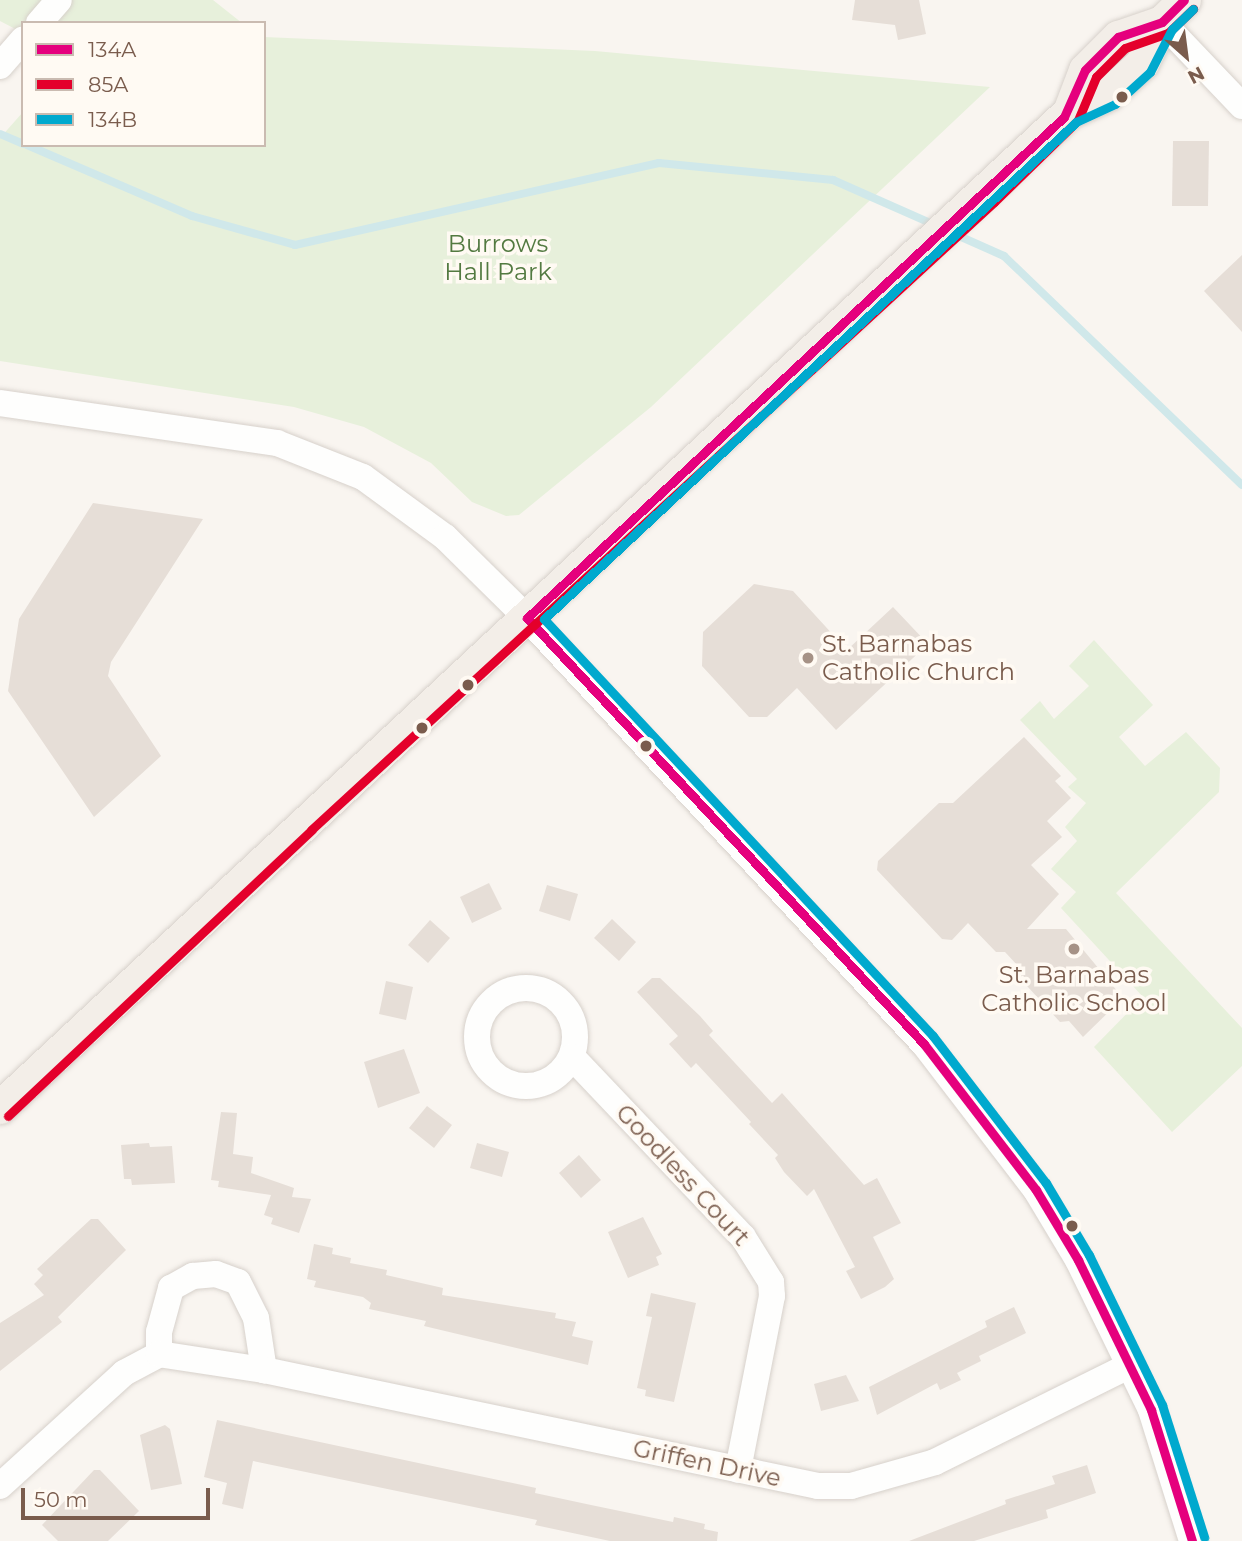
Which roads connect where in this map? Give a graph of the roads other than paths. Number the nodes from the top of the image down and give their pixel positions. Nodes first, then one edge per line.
1 (59, 0) edge
2 (1173, 11) edge
3 (40, 21) edge
4 (21, 42) edge
5 (0, 66) edge
6 (1242, 106) edge
7 (0, 403) edge
8 (527, 618) junction
9 (572, 1057) dead end
10 (0, 1107) edge
11 (159, 1354) junction
12 (1130, 1365) junction
13 (264, 1370) junction
14 (738, 1470) junction
15 (0, 1486) edge
16 (1192, 1541) edge

1 - 3 street
2 - 6 street
2 - 8 main road
4 - 5 street
7 - 8 street
8 - 10 main road
8 - 12 street
9 - 14 street, Goodless Court
11 - 13 street, Griffen Drive
11 - 13 street
11 - 15 street
12 - 14 street, Griffen Drive
12 - 16 street
13 - 14 street, Griffen Drive

